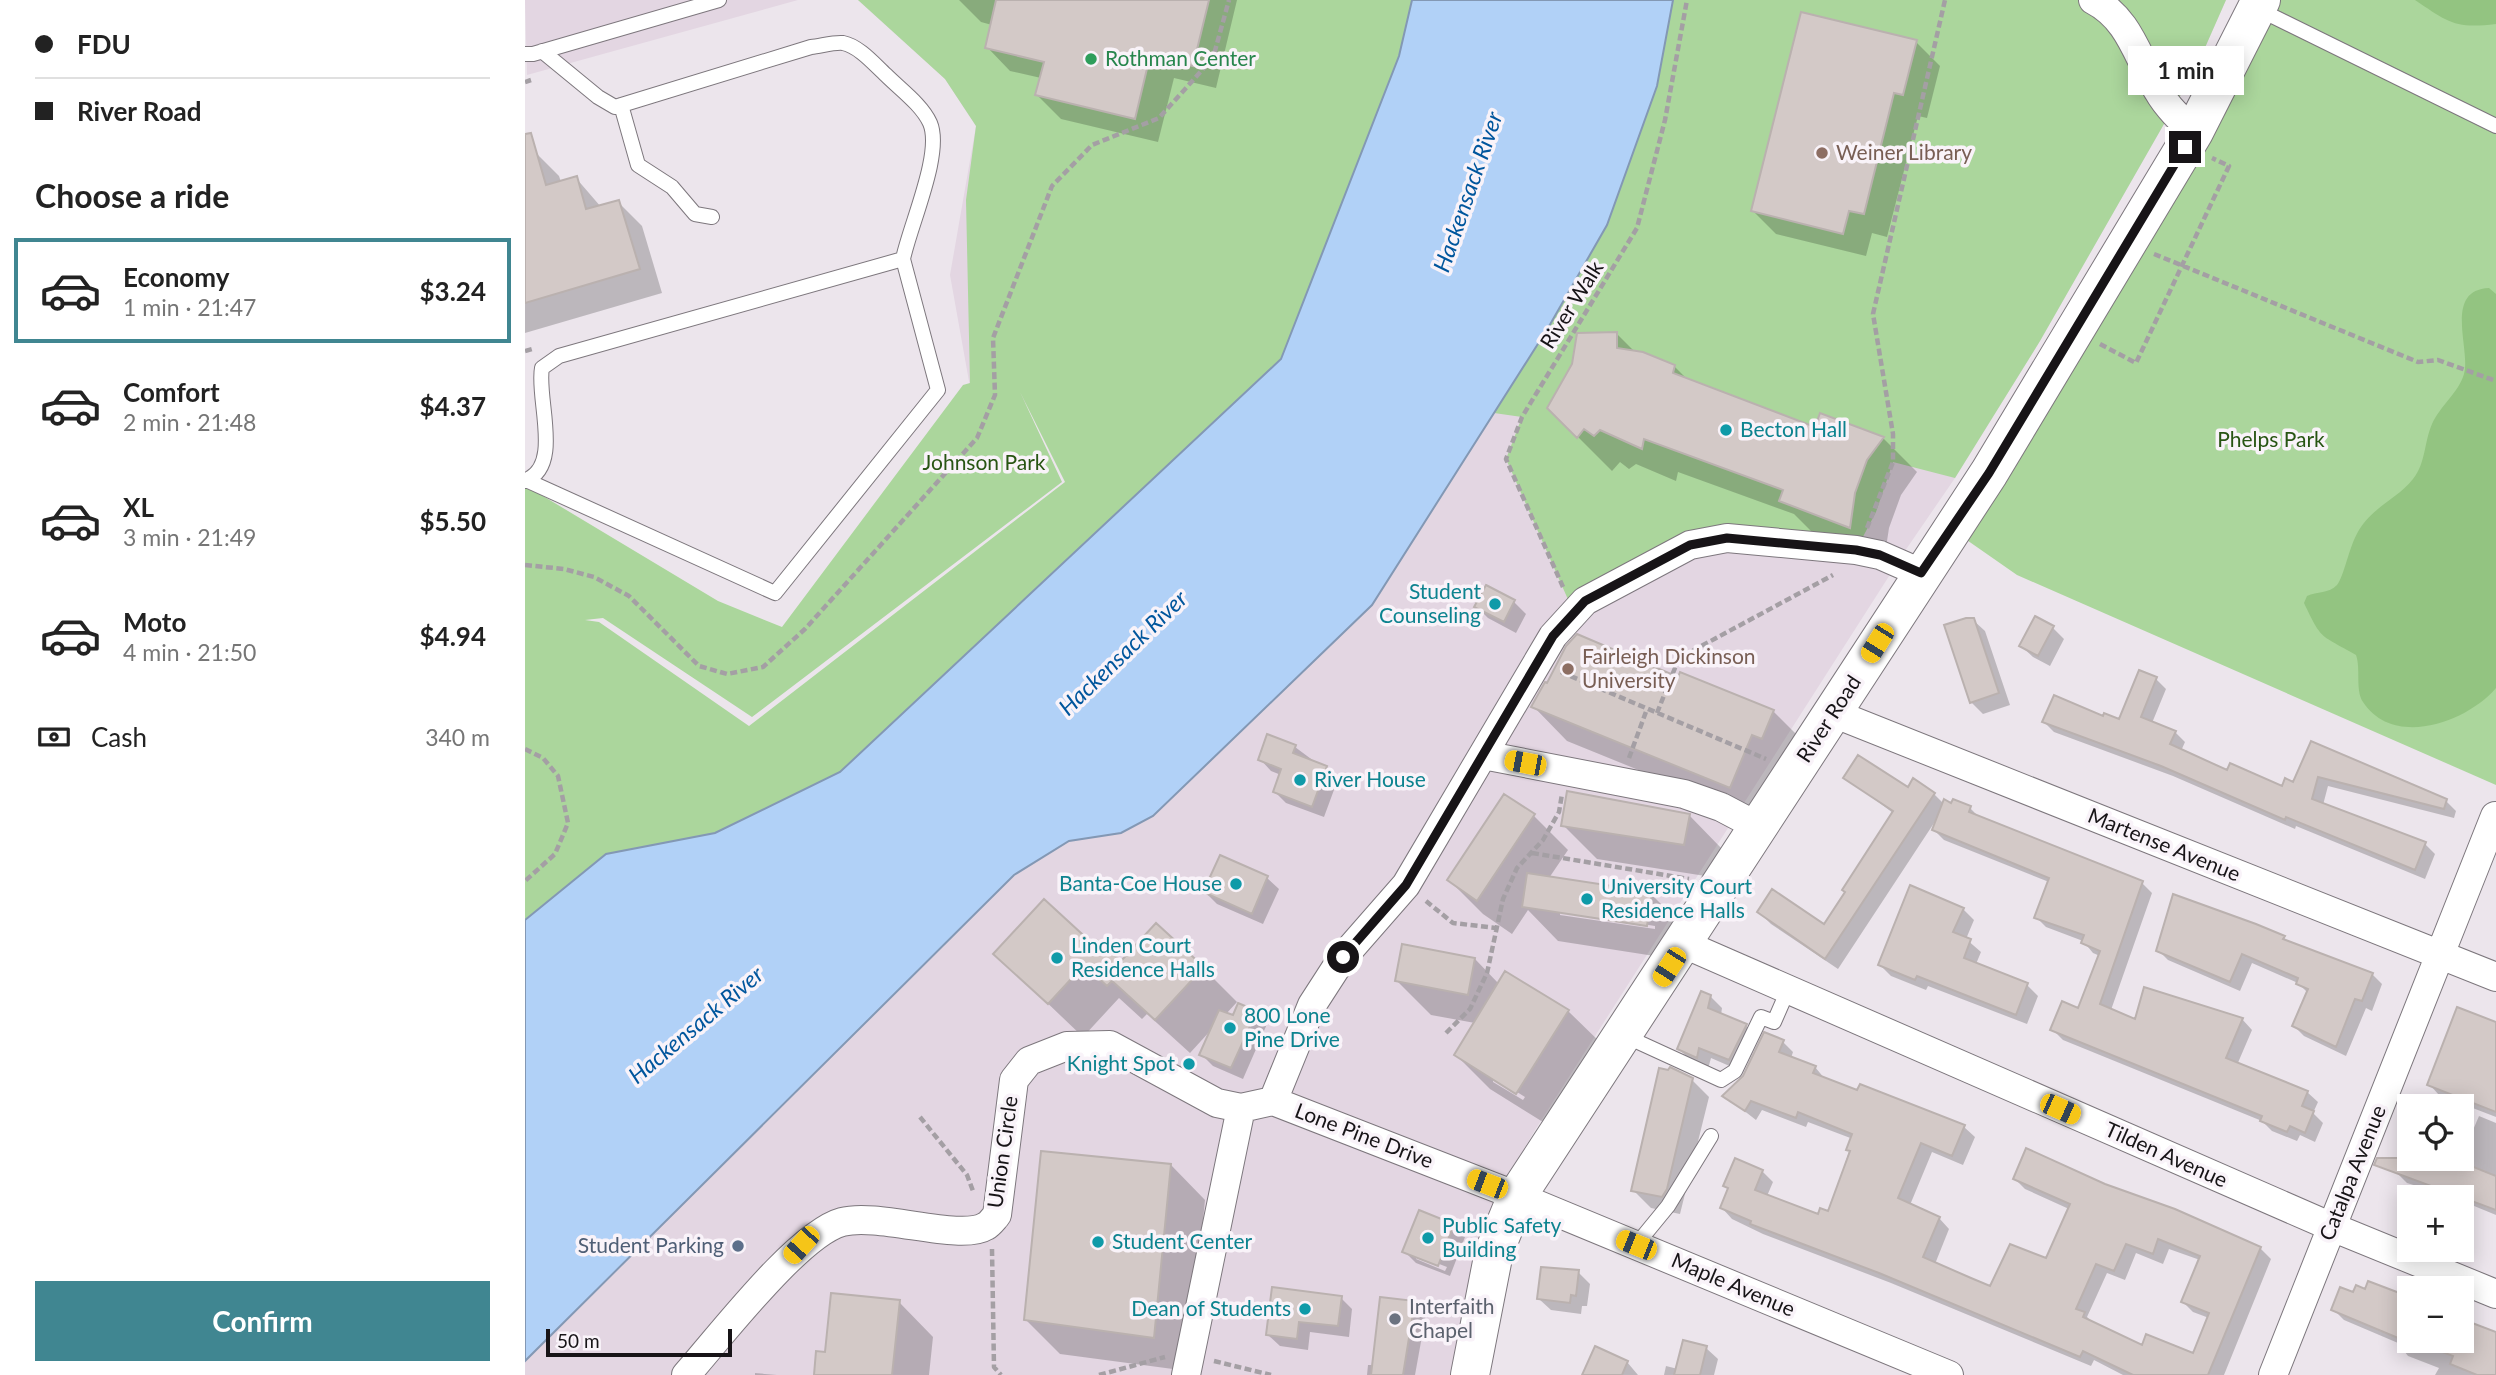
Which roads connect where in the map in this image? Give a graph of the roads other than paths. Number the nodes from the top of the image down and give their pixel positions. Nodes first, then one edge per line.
1 (719, 0) edge
2 (2093, 0) edge
3 (2259, 4) edge
4 (543, 51) junction
5 (525, 54) edge
6 (621, 104) junction
7 (2496, 126) edge
8 (2190, 139) junction
9 (712, 217) dead end
10 (903, 258) junction
11 (525, 481) edge
12 (1921, 573) junction
13 (1833, 713) junction
14 (1483, 755) junction
15 (2495, 816) edge
16 (1759, 827) junction
17 (1684, 944) junction
18 (2440, 954) junction
19 (2496, 977) edge
20 (1789, 990) junction
21 (1624, 1035) junction
22 (1273, 1101) junction
23 (1241, 1108) junction
24 (1711, 1136) dead end
25 (1517, 1196) junction
26 (2332, 1227) junction
27 (1636, 1245) junction
28 (2496, 1294) edge
29 (1188, 1365) edge
30 (686, 1375) edge
31 (1470, 1375) edge
32 (1949, 1375) edge
33 (2273, 1375) edge

1 - 4 lane
2 - 8 street
3 - 7 lane
3 - 8 main road, River Road
4 - 5 lane
4 - 6 lane
6 - 9 lane
6 - 10 lane
8 - 12 main road, River Road
10 - 11 lane
10 - 11 lane
12 - 13 main road, River Road
12 - 14 street, Lone Pine Drive
13 - 16 main road, River Road
13 - 18 street, Martense Avenue
14 - 16 street
14 - 22 street, Lone Pine Drive
15 - 18 street, Catalpa Avenue
16 - 17 main road, River Road
17 - 20 street, Tilden Avenue
17 - 21 main road, River Road
18 - 19 street, Martense Avenue
18 - 26 street, Catalpa Avenue
20 - 21 lane
20 - 26 street, Tilden Avenue
21 - 25 main road, River Road
22 - 23 street, Union Circle
22 - 25 street, Lone Pine Drive
23 - 29 street
23 - 30 street, Union Circle
24 - 27 lane
25 - 27 street, Maple Avenue
25 - 31 main road, River Road
26 - 28 street, Tilden Avenue
26 - 33 street, Catalpa Avenue
27 - 32 street, Maple Avenue

